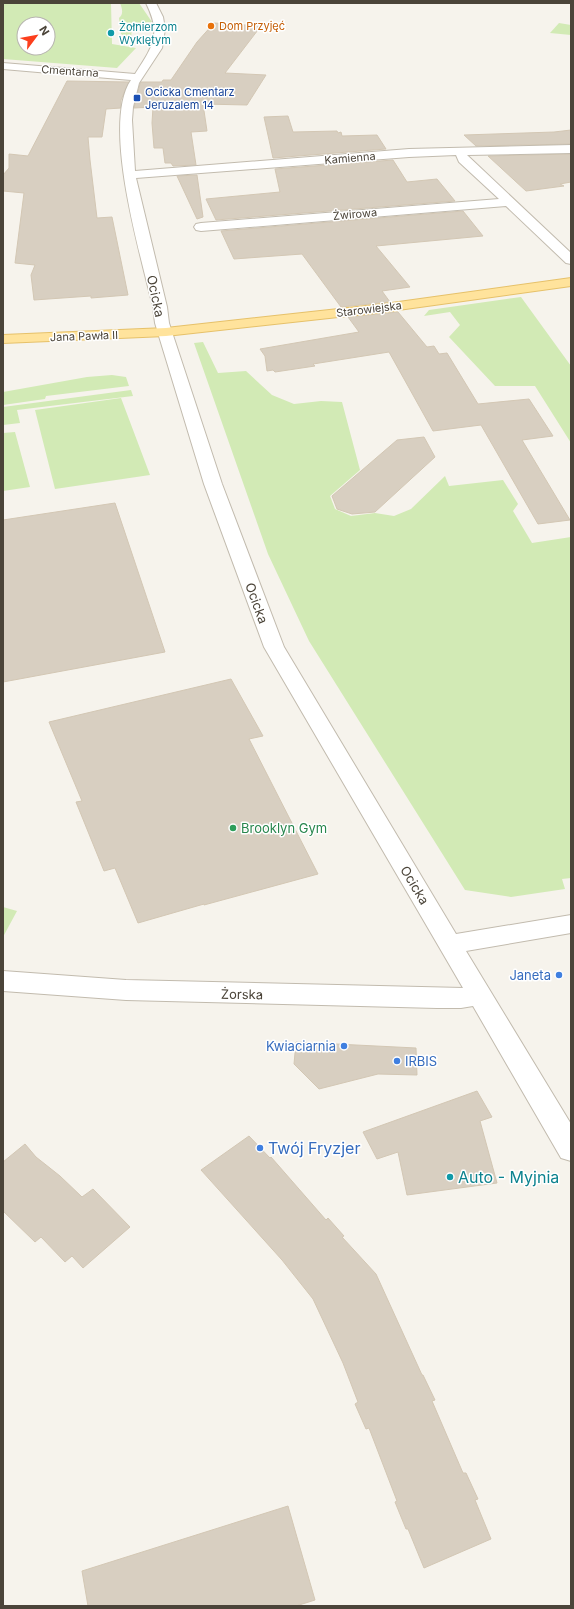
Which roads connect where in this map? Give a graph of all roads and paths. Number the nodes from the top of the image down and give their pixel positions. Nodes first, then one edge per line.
1 (151, 3) edge
2 (3, 66) edge
3 (137, 77) junction
4 (571, 149) edge
5 (460, 151) junction
6 (129, 175) junction
7 (509, 202) junction
8 (201, 227) dead end
9 (571, 260) edge
10 (571, 282) edge
11 (166, 332) junction
12 (3, 339) edge
13 (571, 924) edge
14 (450, 944) junction
15 (3, 981) edge
16 (481, 995) junction
17 (571, 1148) edge

1 - 3 street, Ocicka
2 - 3 street, Cmentarna
3 - 6 street, Ocicka
4 - 5 street, Kamienna
5 - 6 street, Kamienna
5 - 7 street
6 - 11 street, Ocicka
7 - 8 street, Żwirowa
7 - 9 street
10 - 11 main road, Starowiejska
11 - 12 main road, Jana Pawła II
11 - 14 street, Ocicka
13 - 14 street
14 - 16 street, Ocicka
15 - 16 street, Żorska
16 - 17 street, Ocicka

